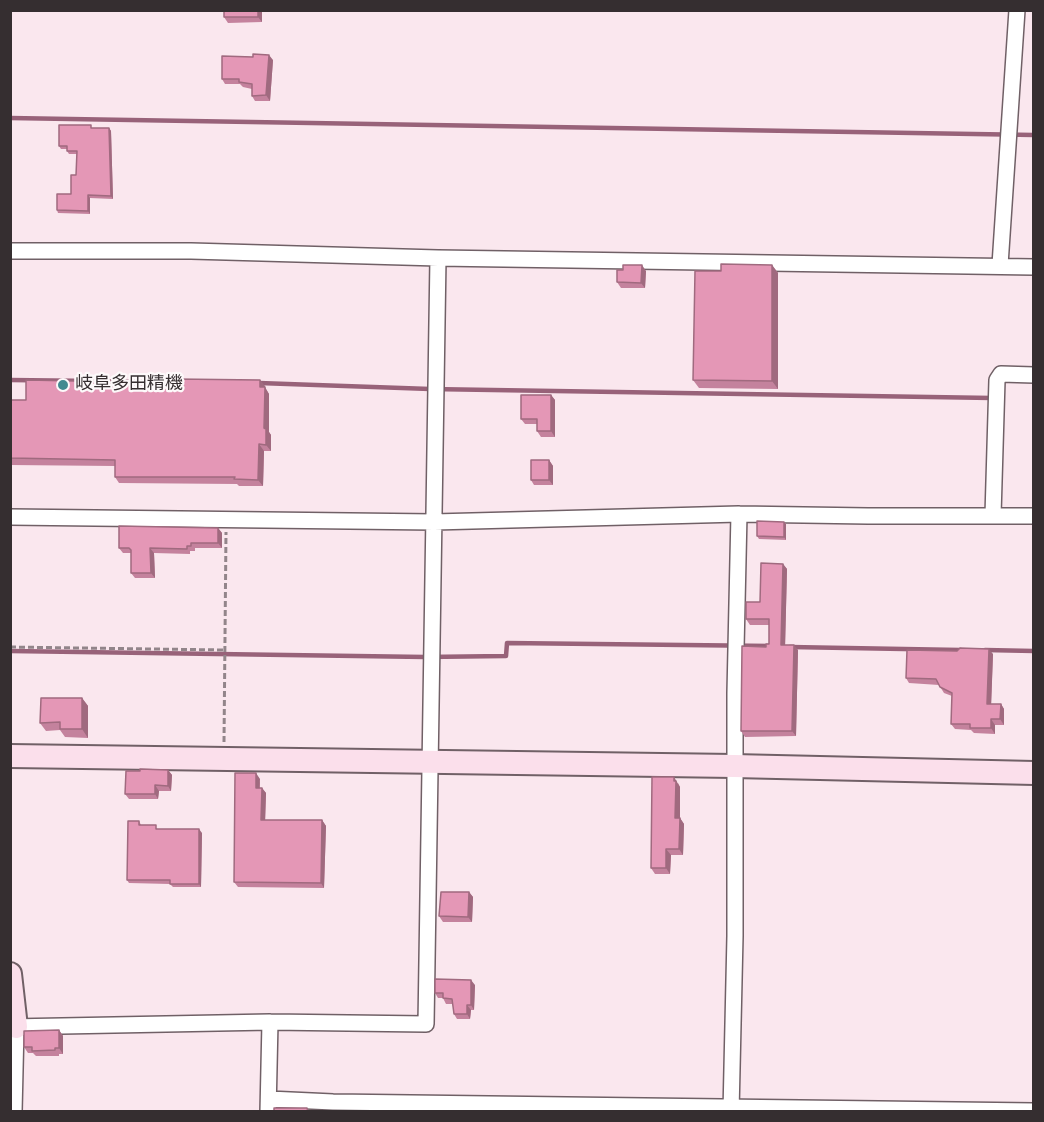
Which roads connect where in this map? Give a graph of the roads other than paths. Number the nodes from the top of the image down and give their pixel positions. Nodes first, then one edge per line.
1 (1017, 10) edge
2 (10, 251) edge
3 (438, 258) junction
4 (1000, 266) junction
5 (1034, 267) edge
6 (1034, 375) edge
7 (739, 514) junction
8 (993, 515) junction
9 (1034, 516) edge
10 (10, 517) edge
11 (434, 522) junction
12 (10, 756) edge
13 (431, 761) junction
14 (734, 766) junction
15 (1034, 773) edge
16 (10, 974) edge
17 (270, 1022) junction
18 (13, 1027) edge
19 (268, 1105) edge
20 (731, 1109) edge
21 (1034, 1111) edge
22 (14, 1112) edge

1 - 4 street
2 - 3 street
3 - 4 street
3 - 11 street
4 - 5 street
6 - 8 street
7 - 8 street
7 - 11 street
7 - 14 street
8 - 9 street
10 - 11 street
11 - 13 street
12 - 13 street
13 - 14 street
13 - 17 street
14 - 15 street
14 - 20 street
16 - 18 street
17 - 18 street
17 - 19 street
18 - 22 street
19 - 20 street
20 - 21 street

